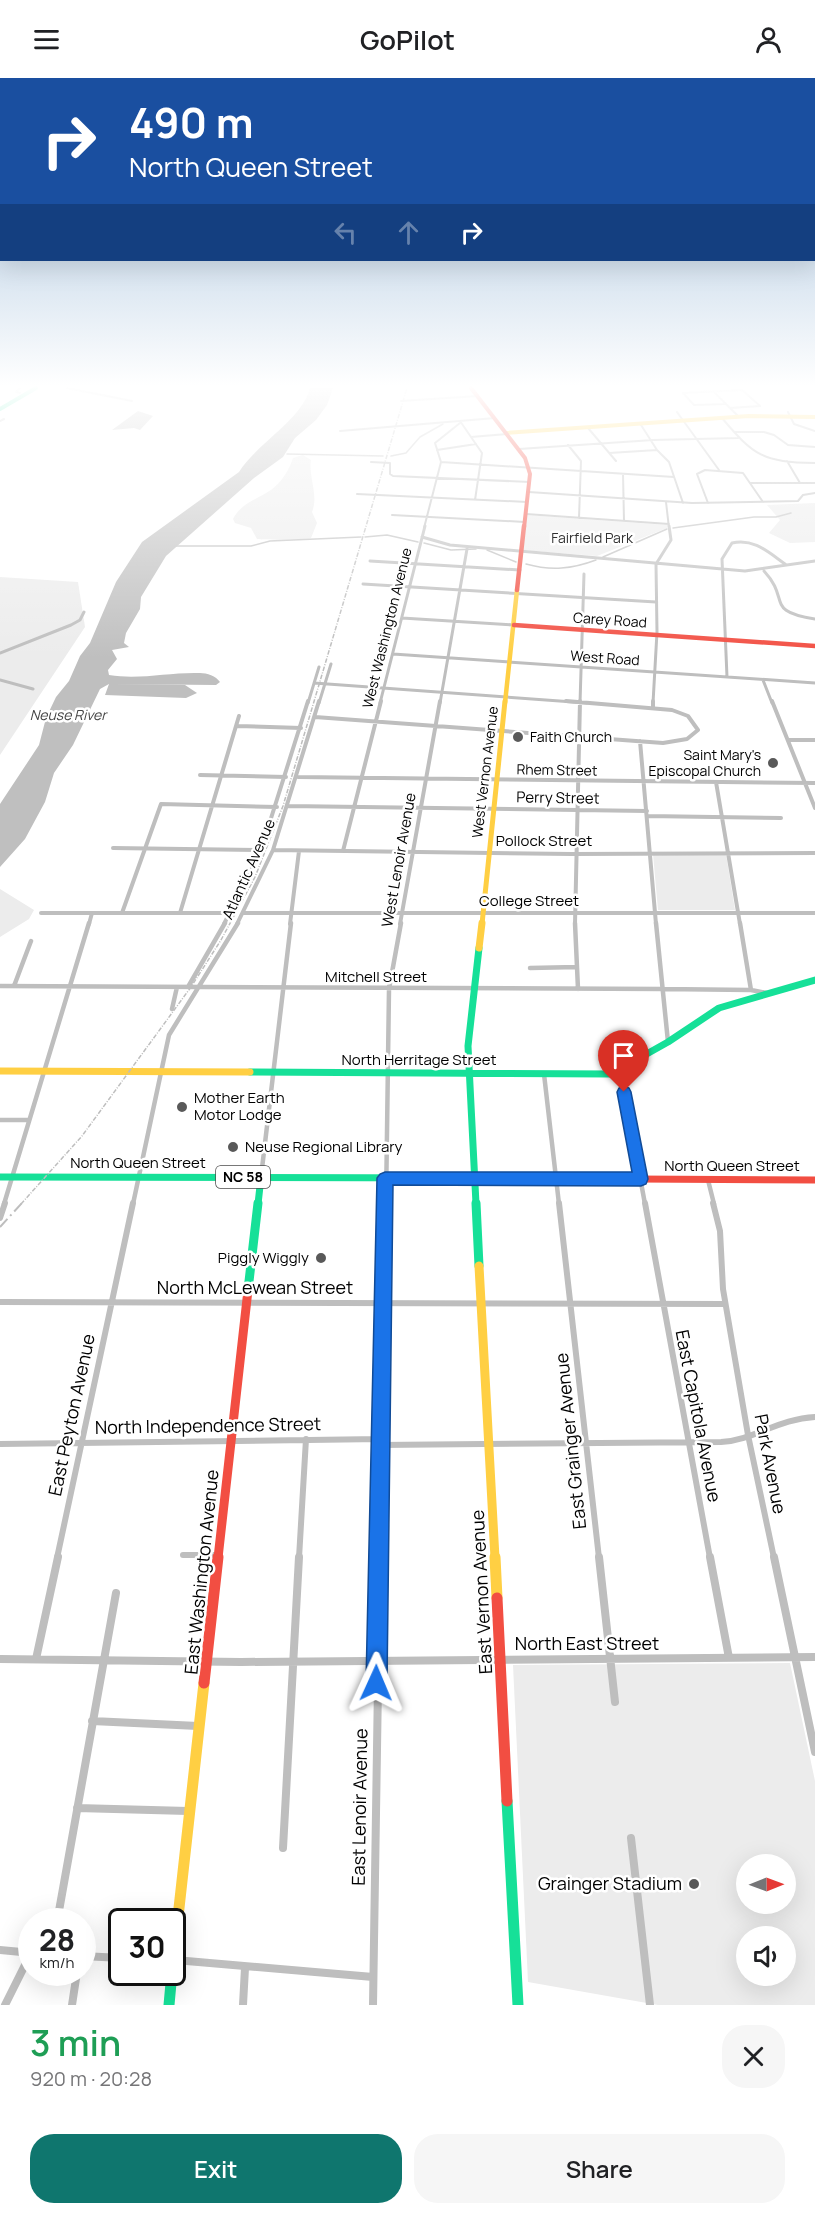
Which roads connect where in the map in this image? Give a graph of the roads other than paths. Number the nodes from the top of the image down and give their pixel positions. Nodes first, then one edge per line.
1 (437, 477) edge
2 (674, 477) edge
3 (456, 478) edge
4 (530, 478) edge
5 (580, 478) edge
6 (623, 478) edge
7 (698, 478) edge
8 (746, 478) edge
9 (797, 478) edge
10 (478, 479) junction
11 (530, 482) junction
12 (750, 483) junction
13 (800, 483) junction
14 (815, 483) edge
15 (529, 492) junction
16 (815, 493) edge
17 (357, 494) dead end
18 (579, 496) junction
19 (432, 498) junction
20 (623, 499) junction
21 (475, 500) junction
22 (527, 502) junction
23 (666, 502) junction
24 (763, 502) junction
25 (683, 503) junction
26 (708, 503) junction
27 (392, 515) dead end
28 (426, 517) junction
29 (525, 518) junction
30 (579, 518) junction
31 (624, 521) junction
32 (669, 524) junction
33 (422, 537) junction
34 (466, 549) dead end
35 (522, 551) junction
36 (370, 561) dead end
37 (813, 562) edge
38 (416, 564) junction
39 (656, 564) junction
40 (786, 564) junction
41 (464, 566) junction
42 (722, 569) junction
43 (520, 570) junction
44 (764, 571) junction
45 (584, 574) dead end
46 (363, 584) dead end
47 (410, 586) junction
48 (460, 589) junction
49 (517, 593) junction
50 (584, 597) junction
51 (656, 602) junction
52 (84, 612) dead end
53 (402, 618) junction
54 (815, 619) edge
55 (454, 622) junction
56 (514, 625) junction
57 (583, 630) junction
58 (657, 636) junction
59 (726, 640) junction
60 (815, 646) edge
61 (0, 653) edge
62 (393, 654) junction
63 (447, 657) junction
64 (510, 662) junction
65 (331, 664) dead end
66 (319, 667) dead end
67 (582, 667) junction
68 (655, 672) junction
69 (727, 677) junction
70 (0, 680) edge
71 (763, 680) junction
72 (314, 683) junction
73 (815, 683) edge
74 (325, 684) junction
75 (385, 688) junction
76 (33, 689) dead end
77 (441, 692) junction
78 (506, 696) junction
79 (580, 702) junction
80 (653, 707) junction
81 (239, 716) dead end
82 (315, 717) junction
83 (376, 722) junction
84 (237, 726) junction
85 (435, 726) junction
86 (301, 728) junction
87 (502, 731) junction
88 (579, 737) junction
89 (788, 740) junction
90 (640, 741) junction
91 (815, 741) edge
92 (200, 776) dead end
93 (223, 776) junction
94 (286, 777) junction
95 (298, 777) junction
96 (362, 778) junction
97 (426, 778) junction
98 (496, 779) junction
99 (578, 780) junction
100 (643, 782) junction
101 (716, 782) junction
102 (805, 783) junction
103 (815, 783) edge
104 (213, 805) junction
105 (288, 806) junction
106 (277, 807) junction
107 (354, 807) junction
108 (420, 808) junction
109 (815, 808) edge
110 (493, 809) junction
111 (577, 810) junction
112 (647, 814) junction
113 (722, 817) junction
114 (781, 818) dead end
115 (112, 848) dead end
116 (145, 849) junction
117 (200, 849) junction
118 (261, 850) junction
119 (273, 850) junction
120 (299, 851) junction
121 (343, 851) junction
122 (412, 852) junction
123 (650, 852) junction
124 (815, 852) edge
125 (488, 853) junction
126 (728, 853) junction
127 (576, 854) junction
128 (41, 913) dead end
129 (92, 913) junction
130 (122, 913) junction
131 (180, 913) junction
132 (230, 913) junction
133 (244, 913) junction
134 (402, 913) junction
135 (481, 913) junction
136 (574, 913) junction
137 (655, 913) junction
138 (738, 913) junction
139 (815, 913) edge
140 (292, 914) junction
141 (31, 941) dead end
142 (577, 967) junction
143 (530, 968) dead end
144 (815, 980) edge
145 (0, 986) edge
146 (14, 986) junction
147 (70, 987) junction
148 (177, 987) junction
149 (188, 987) junction
150 (199, 987) junction
151 (283, 988) junction
152 (388, 989) junction
153 (473, 989) junction
154 (662, 989) junction
155 (578, 990) junction
156 (752, 990) junction
157 (767, 993) junction
158 (172, 1009) dead end
159 (668, 1042) junction
160 (620, 1070) junction
161 (0, 1071) edge
162 (43, 1072) junction
163 (161, 1072) junction
164 (273, 1073) junction
165 (386, 1073) junction
166 (470, 1074) junction
167 (544, 1074) junction
168 (0, 1120) edge
169 (28, 1120) junction
170 (0, 1177) edge
171 (11, 1177) junction
172 (138, 1177) junction
173 (261, 1177) junction
174 (385, 1178) junction
175 (475, 1178) junction
176 (555, 1178) junction
177 (641, 1179) junction
178 (708, 1180) junction
179 (815, 1180) edge
180 (0, 1218) edge
181 (0, 1302) edge
182 (112, 1302) junction
183 (247, 1302) junction
184 (382, 1303) junction
185 (482, 1303) junction
186 (570, 1303) junction
187 (662, 1303) junction
188 (725, 1304) junction
189 (815, 1417) edge
190 (748, 1435) junction
191 (306, 1440) junction
192 (232, 1441) junction
193 (380, 1442) junction
194 (81, 1443) junction
195 (0, 1444) edge
196 (490, 1444) junction
197 (587, 1444) junction
198 (688, 1444) junction
199 (183, 1555) dead end
200 (219, 1555) junction
201 (116, 1593) dead end
202 (795, 1657) junction
203 (815, 1657) edge
204 (729, 1658) junction
205 (0, 1659) edge
206 (36, 1659) junction
207 (501, 1659) junction
208 (610, 1659) junction
209 (104, 1660) junction
210 (376, 1660) junction
211 (207, 1661) junction
212 (292, 1661) junction
213 (615, 1702) dead end
214 (92, 1721) junction
215 (200, 1726) junction
216 (815, 1752) edge
217 (77, 1808) junction
218 (190, 1811) junction
219 (631, 1838) dead end
220 (283, 1848) dead end
221 (59, 1908) edge
222 (179, 1908) edge
223 (0, 1950) edge
224 (18, 1952) edge
225 (186, 1961) edge
226 (245, 1968) junction
227 (373, 1977) junction
228 (18, 1981) edge
229 (75, 1986) edge
230 (171, 1986) edge
231 (4, 2005) edge
232 (72, 2005) edge
233 (169, 2005) edge
234 (243, 2005) edge
235 (373, 2005) edge
236 (518, 2005) edge
237 (650, 2005) edge

1 - 19 street, West Washington Avenue
2 - 25 street
3 - 10 street
4 - 11 main road, West Vernon Avenue
5 - 18 street
6 - 20 street
7 - 26 street
8 - 12 street
9 - 13 street
10 - 11 street
10 - 21 street
11 - 15 main road, West Vernon Avenue
12 - 13 street
12 - 24 street
13 - 14 street
15 - 18 street
15 - 22 main road, West Vernon Avenue
16 - 24 street
17 - 19 street
18 - 20 street
18 - 30 street
19 - 21 street
19 - 28 street, West Washington Avenue
20 - 23 street
20 - 31 street
21 - 22 street
22 - 29 main road, West Vernon Avenue
23 - 25 street
23 - 32 street
24 - 26 street
25 - 26 street
27 - 28 street
28 - 29 street
28 - 33 street, West Washington Avenue
29 - 30 street
29 - 35 main road, West Vernon Avenue
30 - 31 street
31 - 32 street
32 - 39 street
33 - 35 street
33 - 38 street, West Washington Avenue
34 - 41 street, West Lenoir Avenue
35 - 39 street
35 - 43 main road, West Vernon Avenue
36 - 38 street
37 - 40 street
38 - 41 street
38 - 47 street, West Washington Avenue
39 - 42 street
39 - 51 street
40 - 42 street
40 - 44 street
41 - 43 street
41 - 48 street, West Lenoir Avenue
42 - 44 street
42 - 59 street
43 - 49 main road, West Vernon Avenue
44 - 54 street
45 - 50 street
46 - 47 street
47 - 48 street
47 - 53 street, West Washington Avenue
48 - 49 street
48 - 55 street, West Lenoir Avenue
49 - 50 street
49 - 56 main road, West Vernon Avenue
50 - 51 street
50 - 57 street
51 - 58 street
52 - 61 street
53 - 55 street, Carey Road
53 - 62 street, West Washington Avenue
55 - 56 street, Carey Road
55 - 63 street, West Lenoir Avenue
56 - 57 main road, Carey Road
56 - 64 main road, West Vernon Avenue
57 - 58 main road, Carey Road
57 - 67 street
58 - 59 main road, Carey Road
58 - 68 street
59 - 60 main road, Carey Road
59 - 69 street
62 - 63 street, West Road
62 - 75 street, West Washington Avenue
63 - 64 street, West Road
63 - 77 street, West Lenoir Avenue
64 - 67 street, West Road
64 - 78 main road, West Vernon Avenue
65 - 74 street, Atlantic Avenue
66 - 72 street, Atlantic Avenue
67 - 68 street, West Road
67 - 79 street
68 - 69 street, West Road
68 - 80 street
69 - 71 street, West Road
70 - 76 street
71 - 73 street, West Road
71 - 89 street
72 - 74 street
72 - 86 street, Atlantic Avenue
74 - 75 street
74 - 82 street, Atlantic Avenue
75 - 77 street
75 - 83 street, West Washington Avenue
77 - 78 street
77 - 85 street, West Lenoir Avenue
78 - 79 street
78 - 87 main road, West Vernon Avenue
79 - 80 street
79 - 88 street
80 - 90 street
81 - 84 street
82 - 83 street
82 - 95 street, Atlantic Avenue
83 - 85 street
83 - 96 street, West Washington Avenue
84 - 86 street
84 - 93 street
85 - 87 street
85 - 97 street, West Lenoir Avenue
86 - 94 street, Atlantic Avenue
87 - 88 street
87 - 98 main road, West Vernon Avenue
88 - 90 street
88 - 99 street
89 - 91 street
89 - 102 street
90 - 100 street
92 - 93 street
93 - 94 street
93 - 104 street
94 - 106 street, Atlantic Avenue
95 - 96 street, Rhem Street
95 - 105 street, Atlantic Avenue
96 - 97 street, Rhem Street
96 - 107 street, West Washington Avenue
97 - 98 street, Rhem Street
97 - 108 street, West Lenoir Avenue
98 - 99 street, Rhem Street
98 - 110 main road, West Vernon Avenue
99 - 100 street, Rhem Street
99 - 111 street
100 - 101 street, Rhem Street
100 - 112 street
101 - 102 street, Rhem Street
101 - 113 street
102 - 103 street, Rhem Street
102 - 109 street
104 - 106 street
104 - 116 street
104 - 117 street
105 - 107 street, Perry Street
105 - 119 street, Atlantic Avenue
106 - 118 street, Atlantic Avenue
107 - 108 street, Perry Street
107 - 121 street, West Washington Avenue
108 - 110 street, Perry Street
108 - 122 street, West Lenoir Avenue
110 - 111 street, Perry Street
110 - 125 main road, West Vernon Avenue
111 - 112 street, Perry Street
111 - 127 street
112 - 113 street, Perry Street
112 - 123 street
113 - 114 street, Perry Street
113 - 126 street
115 - 116 street
116 - 117 street
116 - 130 street
117 - 118 street
117 - 131 street
118 - 132 street, Atlantic Avenue
119 - 120 street, Pollock Street
119 - 133 street, Atlantic Avenue
120 - 121 street, Pollock Street
120 - 140 street
121 - 122 street, Pollock Street
122 - 125 street, Pollock Street
122 - 134 street, West Lenoir Avenue
123 - 126 street, Pollock Street
123 - 127 street, Pollock Street
123 - 137 street
124 - 126 street, Pollock Street
125 - 127 street, Pollock Street
125 - 135 main road, West Vernon Avenue
126 - 138 street
127 - 136 street
128 - 129 street
129 - 130 street
129 - 147 street
130 - 131 street
131 - 132 street
132 - 149 street, Atlantic Avenue
133 - 140 street, College Street
133 - 150 street, Atlantic Avenue
134 - 135 street, College Street
134 - 140 street, College Street
134 - 152 street, West Lenoir Avenue
135 - 136 street, College Street
135 - 153 main road, West Vernon Avenue
136 - 137 street, College Street
136 - 142 street
137 - 138 street, College Street
137 - 154 street
138 - 139 street, College Street
138 - 156 street
140 - 151 street
141 - 146 street
142 - 143 street
142 - 155 street
144 - 157 main road, North Herritage Street
145 - 146 street, Mitchell Street
146 - 147 street, Mitchell Street
147 - 148 street, Mitchell Street
147 - 162 street
148 - 149 street, Mitchell Street
148 - 158 street
149 - 150 street, Mitchell Street
150 - 151 street, Mitchell Street
150 - 163 street, Atlantic Avenue
151 - 152 street, Mitchell Street
151 - 164 street
152 - 153 street, Mitchell Street
152 - 165 street, West Lenoir Avenue
153 - 155 street, Mitchell Street
153 - 166 main road, West Vernon Avenue
154 - 155 street, Mitchell Street
154 - 156 street, Mitchell Street
154 - 159 street
156 - 157 street, Mitchell Street
157 - 159 main road, North Herritage Street
159 - 160 main road, North Herritage Street
160 - 167 main road, North Herritage Street
160 - 177 street, East Capitola Avenue
161 - 162 main road, North Herritage Street
162 - 163 main road, North Herritage Street
162 - 169 street
163 - 164 main road, North Herritage Street
163 - 172 street, East Peyton Avenue
164 - 165 main road, North Herritage Street
164 - 173 street
165 - 166 main road, North Herritage Street
165 - 174 street, West Lenoir Avenue
166 - 167 main road, North Herritage Street
166 - 175 main road, West Vernon Avenue
167 - 176 street, East Grainger Avenue
168 - 169 street
169 - 171 street
170 - 171 main road, North Queen Street / NC 58
171 - 172 main road, North Queen Street / NC 58
171 - 180 street
172 - 173 main road, North Queen Street / NC 58
172 - 182 street, East Peyton Avenue
173 - 174 main road, North Queen Street / NC 58
173 - 183 main road, East Washington Avenue
174 - 175 main road, North Queen Street / NC 58
174 - 184 street, East Lenoir Avenue
175 - 176 main road, North Queen Street / NC 58
175 - 185 main road, East Vernon Avenue
176 - 177 main road, North Queen Street / NC 58
176 - 186 street, East Grainger Avenue
177 - 178 main road, North Queen Street / NC 58
177 - 187 street, East Capitola Avenue
178 - 179 main road, North Queen Street / NC 58
178 - 188 street, Park Avenue
181 - 182 street, North McLewean Street
182 - 183 street, North McLewean Street
182 - 194 street, East Peyton Avenue
183 - 184 street, North McLewean Street
183 - 192 main road, East Washington Avenue
184 - 185 street, North McLewean Street
184 - 193 street, East Lenoir Avenue
185 - 186 street, North McLewean Street
185 - 196 main road, East Vernon Avenue
186 - 187 street, North McLewean Street
186 - 197 street, East Grainger Avenue
187 - 188 street, North McLewean Street
187 - 198 street, East Capitola Avenue
188 - 190 street, Park Avenue
189 - 190 street, North Independence Street
190 - 198 street, North Independence Street
190 - 202 street, Park Avenue
191 - 192 street, North Independence Street
191 - 193 street, North Independence Street
191 - 212 street
192 - 194 street, North Independence Street
192 - 200 main road, East Washington Avenue
193 - 196 street, North Independence Street
193 - 210 street, East Lenoir Avenue
194 - 195 street, North Independence Street
194 - 206 street, East Peyton Avenue
196 - 197 street, North Independence Street
196 - 207 main road, East Vernon Avenue
197 - 198 street, North Independence Street
197 - 208 street, East Grainger Avenue
198 - 204 street, East Capitola Avenue
199 - 200 street
200 - 211 main road, East Washington Avenue
201 - 209 street
202 - 203 street, North East Street
202 - 204 street, North East Street
202 - 216 street, Park Avenue
204 - 208 street, North East Street
205 - 206 street, North East Street
206 - 209 street, North East Street
207 - 208 street, North East Street
207 - 210 street, North East Street
207 - 236 main road, East Vernon Avenue
208 - 213 street, East Grainger Avenue
209 - 211 street, North East Street
209 - 214 street
210 - 212 street, North East Street
210 - 227 street, East Lenoir Avenue
211 - 212 street, North East Street
211 - 215 main road, East Washington Avenue
212 - 220 street
214 - 215 street
214 - 217 street
215 - 218 main road, East Washington Avenue
217 - 218 street
217 - 221 street
218 - 222 main road, East Washington Avenue
219 - 237 street
223 - 224 street
225 - 226 street
226 - 227 street
226 - 234 street
227 - 235 street, East Lenoir Avenue
228 - 231 street
229 - 232 street
230 - 233 main road, East Washington Avenue

